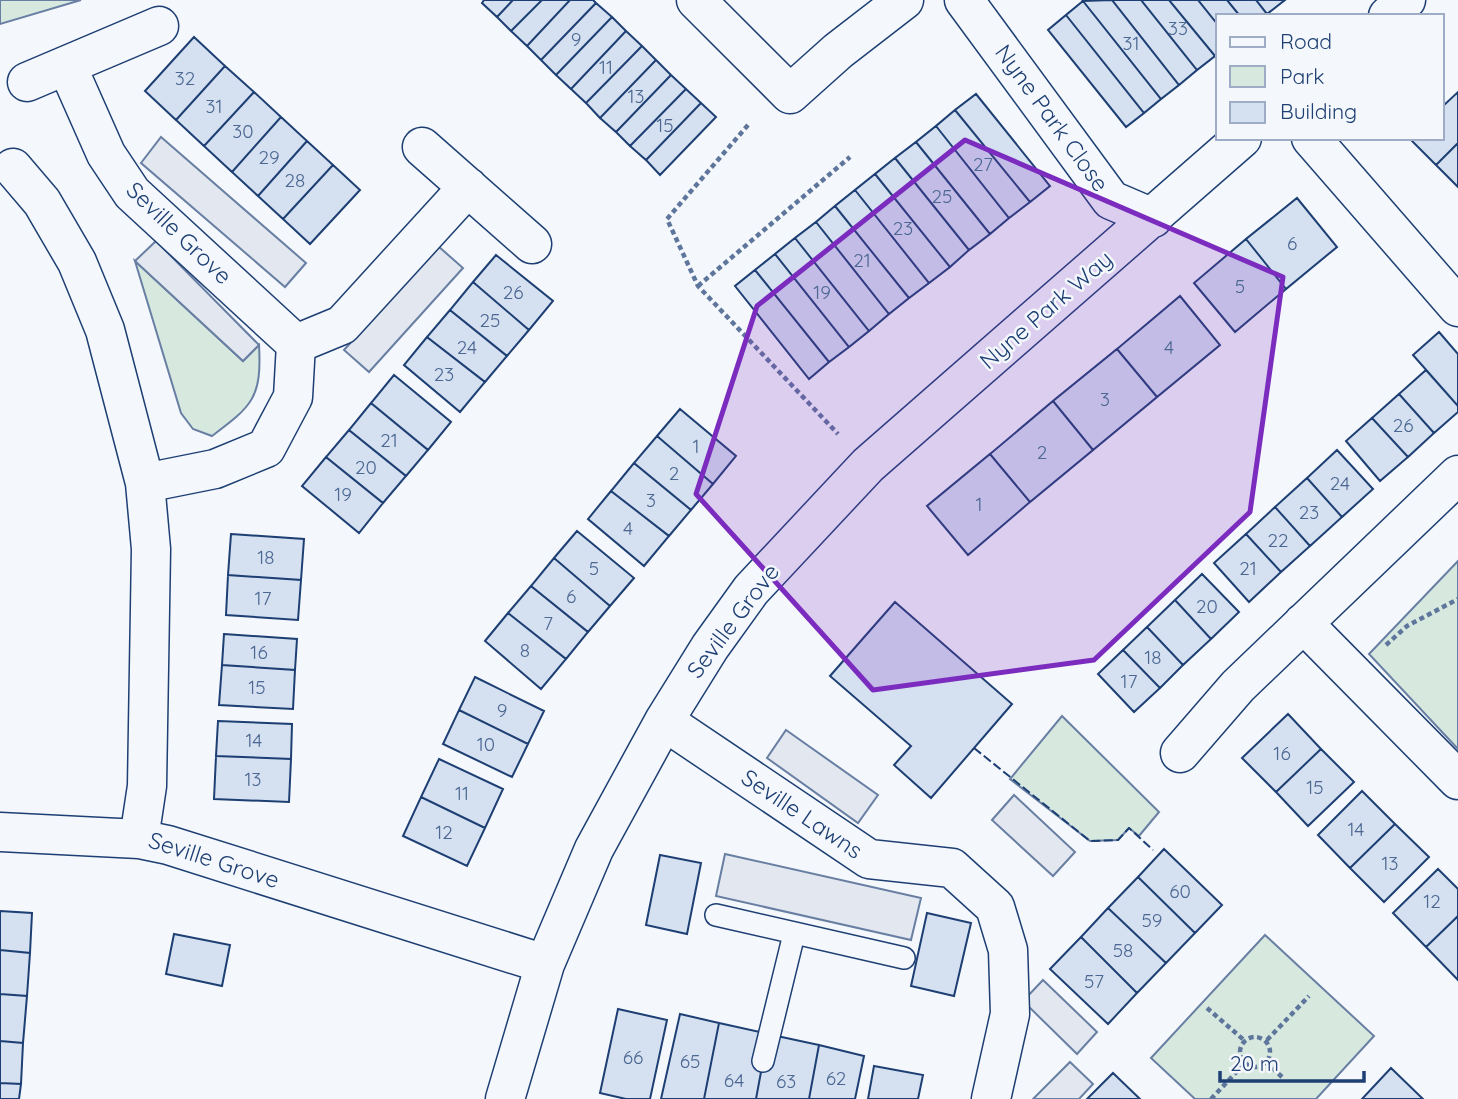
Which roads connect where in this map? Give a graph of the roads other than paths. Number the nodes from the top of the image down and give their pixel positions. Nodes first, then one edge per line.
1 (696, 0) edge
2 (904, 0) edge
3 (964, 0) edge
4 (1406, 0) edge
5 (1390, 14) edge
6 (159, 26) dead end
7 (67, 66) junction
8 (27, 82) dead end
9 (1240, 140) edge
10 (1313, 140) edge
11 (422, 148) dead end
12 (13, 168) dead end
13 (468, 187) junction
14 (1153, 218) junction
15 (532, 244) dead end
16 (1458, 307) edge
17 (296, 344) junction
18 (859, 473) joint
19 (1458, 475) edge
20 (145, 483) junction
21 (1303, 623) junction
22 (664, 721) junction
23 (1180, 753) dead end
24 (1458, 780) edge
25 (0, 832) edge
26 (139, 839) junction
27 (716, 915) dead end
28 (794, 934) junction
29 (904, 958) dead end
30 (545, 964) junction
31 (763, 1061) dead end
32 (505, 1099) edge
33 (991, 1099) edge

1 - 2 street
3 - 14 street, Nyne Park Close
4 - 5 street
6 - 7 street
7 - 8 street
7 - 17 street, Seville Grove
9 - 14 street, Nyne Park Way
10 - 16 street
11 - 13 street
12 - 20 street, Seville Grove
13 - 15 street
13 - 17 street
14 - 18 street, Nyne Park Way
17 - 20 street
18 - 22 street, Seville Grove
19 - 21 street
20 - 26 street, Seville Grove
21 - 23 street
21 - 24 street
22 - 30 street, Seville Grove
22 - 33 street, Seville Lawns
25 - 26 street
26 - 30 street, Seville Grove
27 - 28 lane
28 - 29 lane
28 - 31 lane
30 - 32 street, Seville Grove

